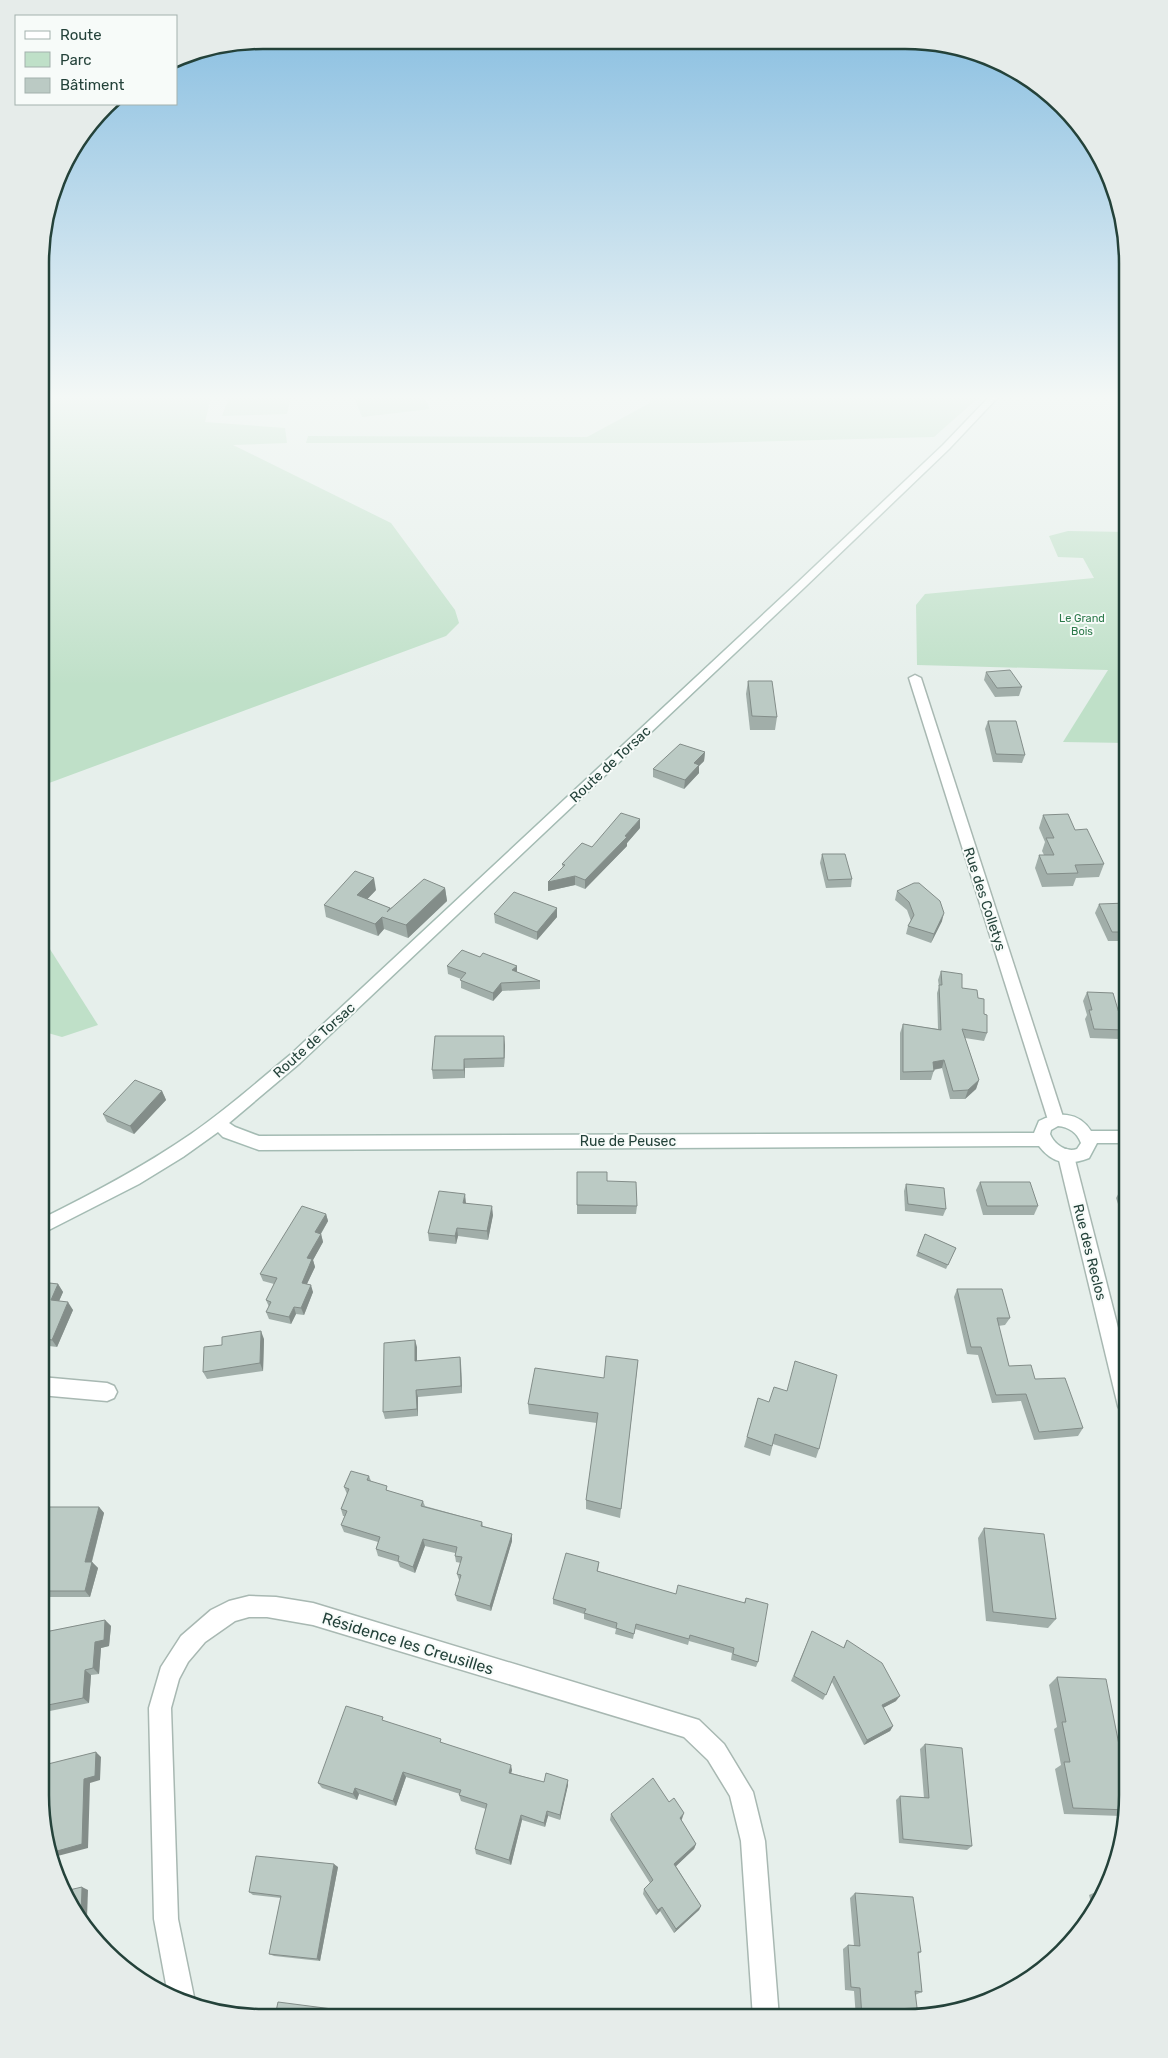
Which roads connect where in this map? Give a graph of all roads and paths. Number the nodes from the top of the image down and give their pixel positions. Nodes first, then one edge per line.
1 (897, 493) edge
2 (915, 678) dead end
3 (1056, 1120) junction
4 (218, 1123) junction
5 (1088, 1137) junction
6 (1119, 1137) edge
7 (1042, 1139) junction
8 (1066, 1156) junction
9 (49, 1223) edge
10 (1119, 1370) edge
11 (49, 1387) edge
12 (106, 1392) dead end
13 (180, 1993) edge
14 (765, 2009) edge

1 - 4 street, Route de Torsac
2 - 3 street, Rue des Colletys
3 - 5 street
3 - 7 street
4 - 7 street, Rue de Peusec
4 - 9 street, Route de Torsac
5 - 6 street
5 - 8 street
7 - 8 street
8 - 10 street, Rue des Reclos
11 - 12 street
13 - 14 street, Résidence les Creusilles

